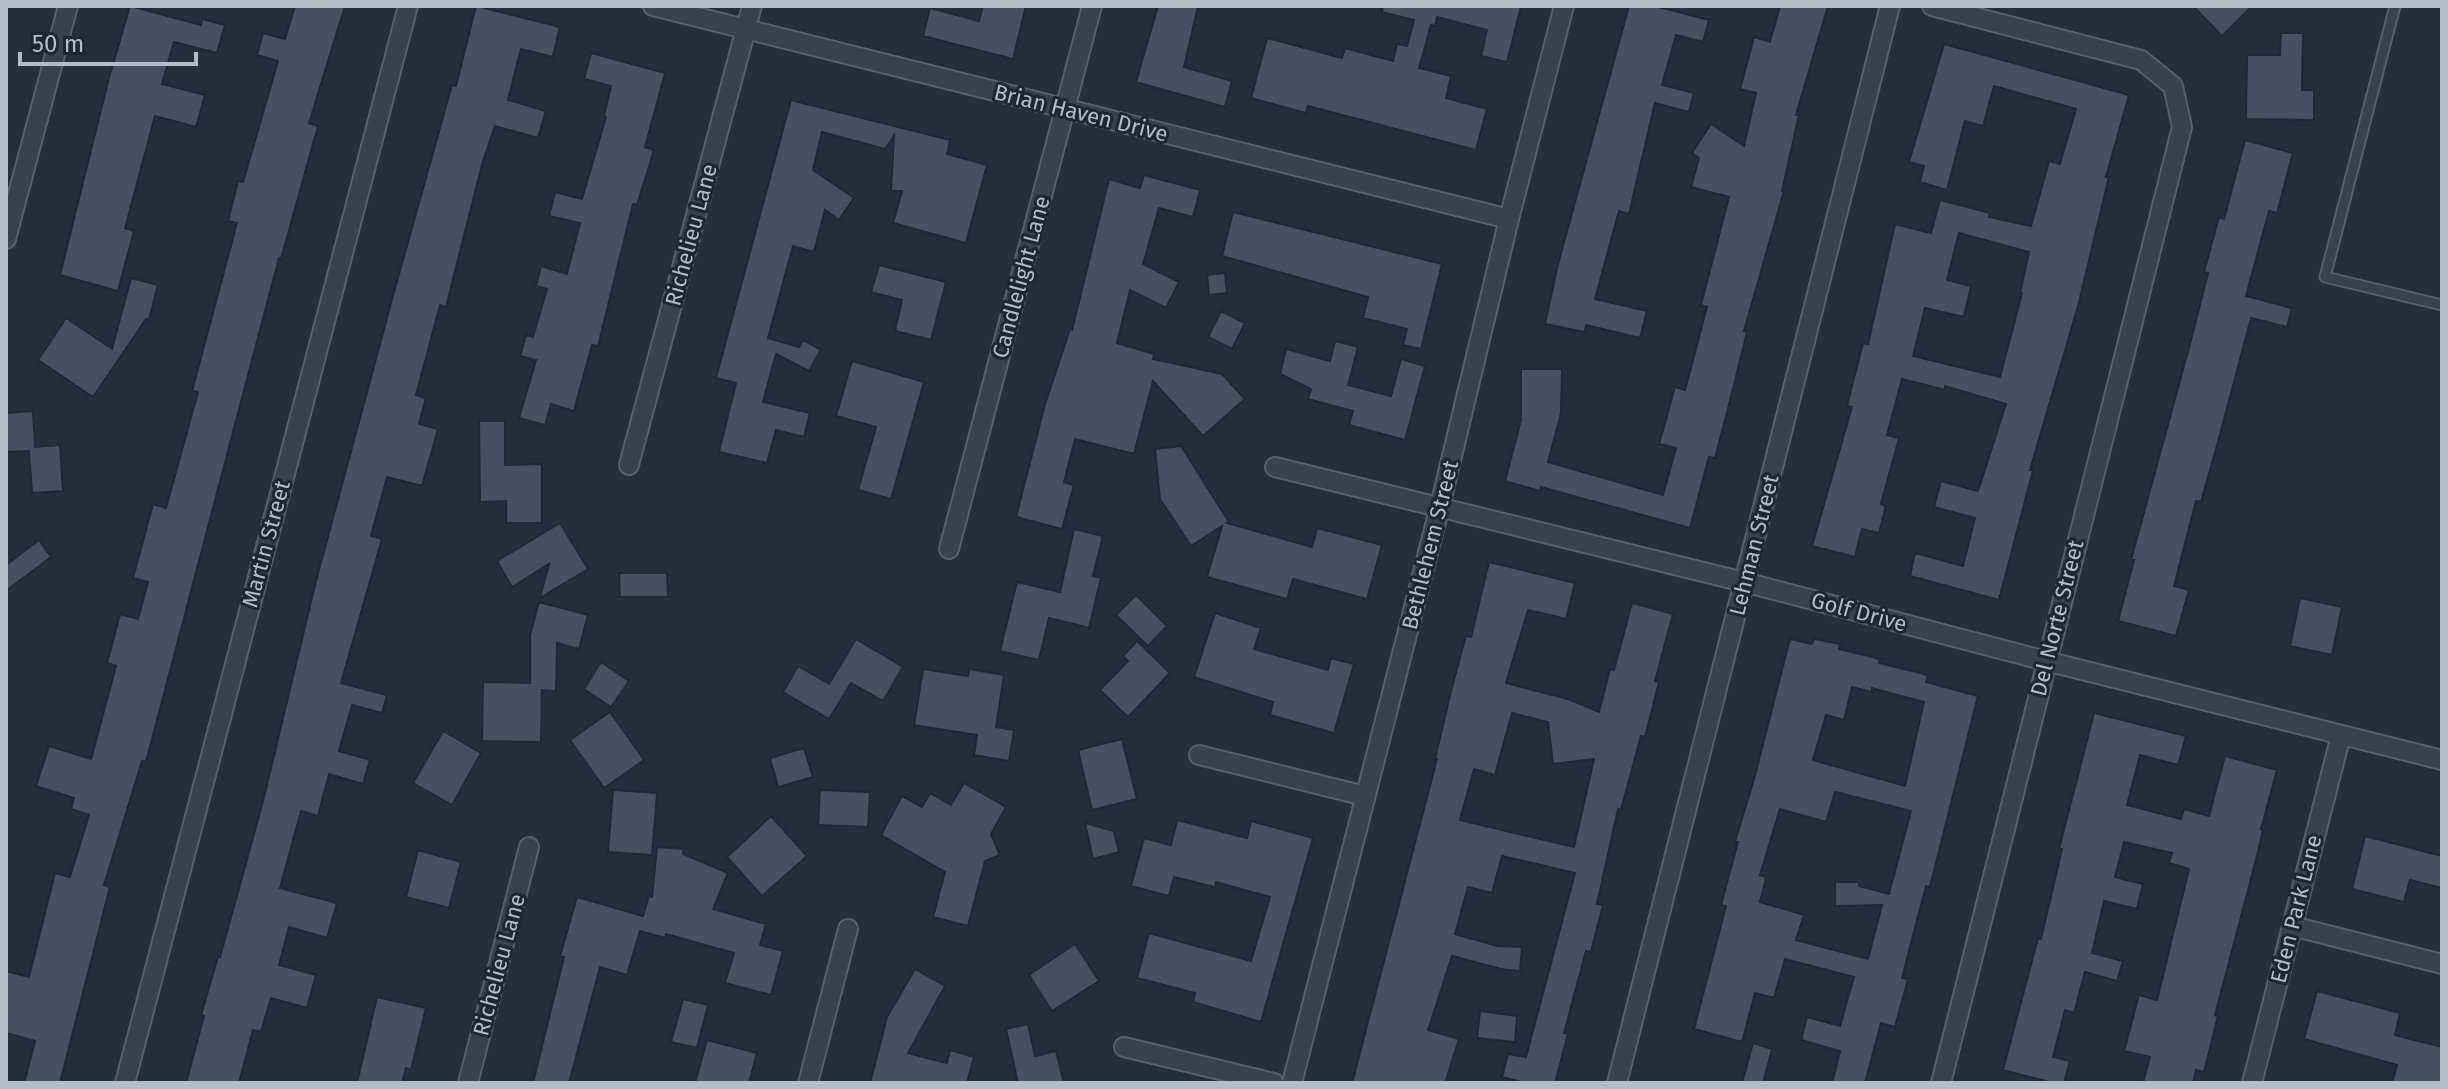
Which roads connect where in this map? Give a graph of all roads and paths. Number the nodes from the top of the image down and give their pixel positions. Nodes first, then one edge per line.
1 (68, 6) edge
2 (408, 6) edge
3 (653, 6) edge
4 (752, 6) edge
5 (1092, 6) edge
6 (1564, 6) edge
7 (1890, 6) edge
8 (1932, 6) edge
9 (2395, 6) edge
10 (746, 29) junction
11 (1065, 109) junction
12 (1509, 219) junction
13 (6, 239) edge
14 (2442, 305) edge
15 (629, 465) dead end
16 (1275, 467) dead end
17 (1440, 506) junction
18 (949, 549) dead end
19 (1744, 582) junction
20 (2046, 661) junction
21 (2341, 735) junction
22 (1199, 755) dead end
23 (2442, 760) edge
24 (1365, 796) junction
25 (529, 847) dead end
26 (2292, 926) junction
27 (848, 929) dead end
28 (2442, 964) edge
29 (1124, 1047) dead end
30 (125, 1083) edge
31 (468, 1083) edge
32 (808, 1083) edge
33 (1274, 1083) edge
34 (1292, 1083) edge
35 (1617, 1083) edge
36 (1941, 1083) edge
37 (2252, 1083) edge

1 - 13 street
2 - 30 street, Martin Street
3 - 10 street, Brian Haven Drive
4 - 10 street, Richelieu Lane
5 - 11 street, Candlelight Lane
6 - 12 street, Bethlehem Street
7 - 19 street, Lehman Street
8 - 20 street, Del Norte Street
9 - 14 lane
10 - 11 street, Brian Haven Drive
10 - 15 street, Richelieu Lane
11 - 12 street, Brian Haven Drive
11 - 18 street, Candlelight Lane
12 - 17 street, Bethlehem Street
16 - 17 street, Golf Drive
17 - 19 street, Golf Drive
17 - 24 street, Bethlehem Street
19 - 20 street, Golf Drive
19 - 35 street, Lehman Street
20 - 21 street, Golf Drive
20 - 36 street, Del Norte Street
21 - 23 street, Golf Drive
21 - 26 street, Eden Park Lane
22 - 24 street
24 - 34 street, Bethlehem Street
25 - 31 street, Richelieu Lane
26 - 28 street
26 - 37 street, Eden Park Lane
27 - 32 street
29 - 33 street

